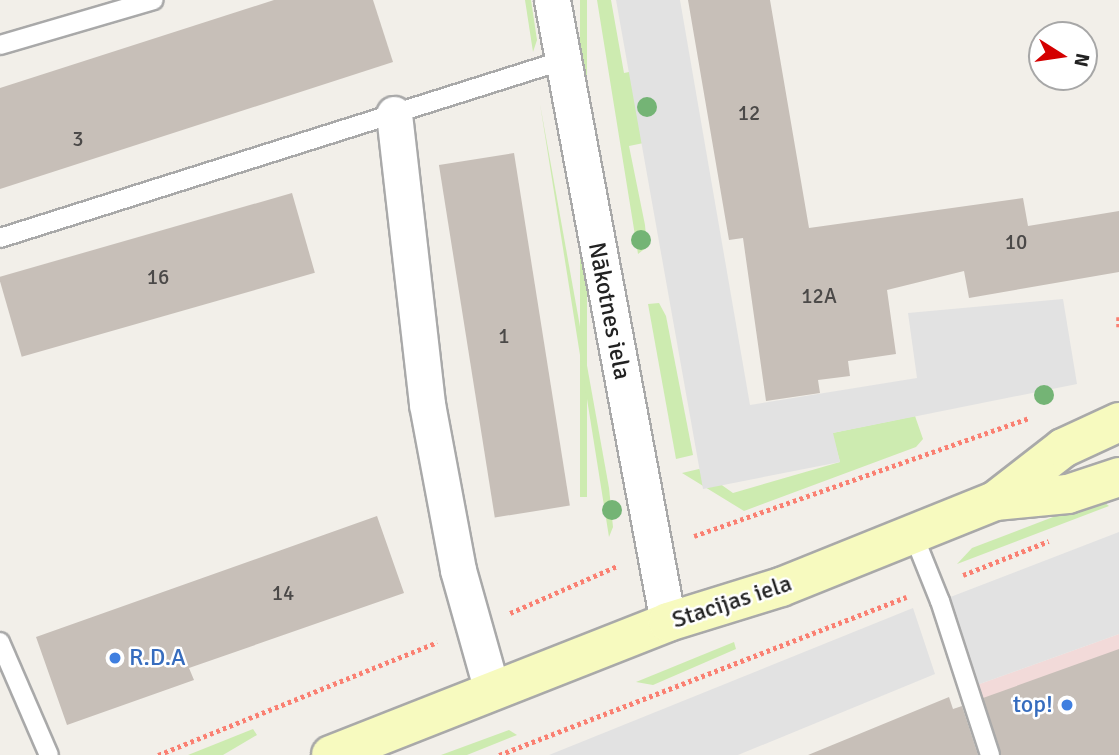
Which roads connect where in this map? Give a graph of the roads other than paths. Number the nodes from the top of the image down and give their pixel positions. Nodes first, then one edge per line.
1 (154, 0) edge
2 (552, 0) edge
3 (0, 45) edge
4 (561, 61) junction
5 (394, 114) junction
6 (0, 238) edge
7 (1119, 422) edge
8 (1119, 477) edge
9 (995, 501) junction
10 (913, 534) junction
11 (668, 622) junction
12 (0, 642) edge
13 (492, 691) junction
14 (49, 755) edge
15 (331, 755) edge
16 (989, 755) edge

1 - 3 lane
2 - 4 street, Nākotnes iela
4 - 5 lane
4 - 11 street, Nākotnes iela
5 - 6 lane
5 - 13 street
7 - 9 main road, Stacijas iela
8 - 9 main road
9 - 10 main road, Stacijas iela
10 - 11 main road, Stacijas iela
10 - 16 lane
11 - 13 main road, Stacijas iela
12 - 14 lane
13 - 15 main road, Stacijas iela

